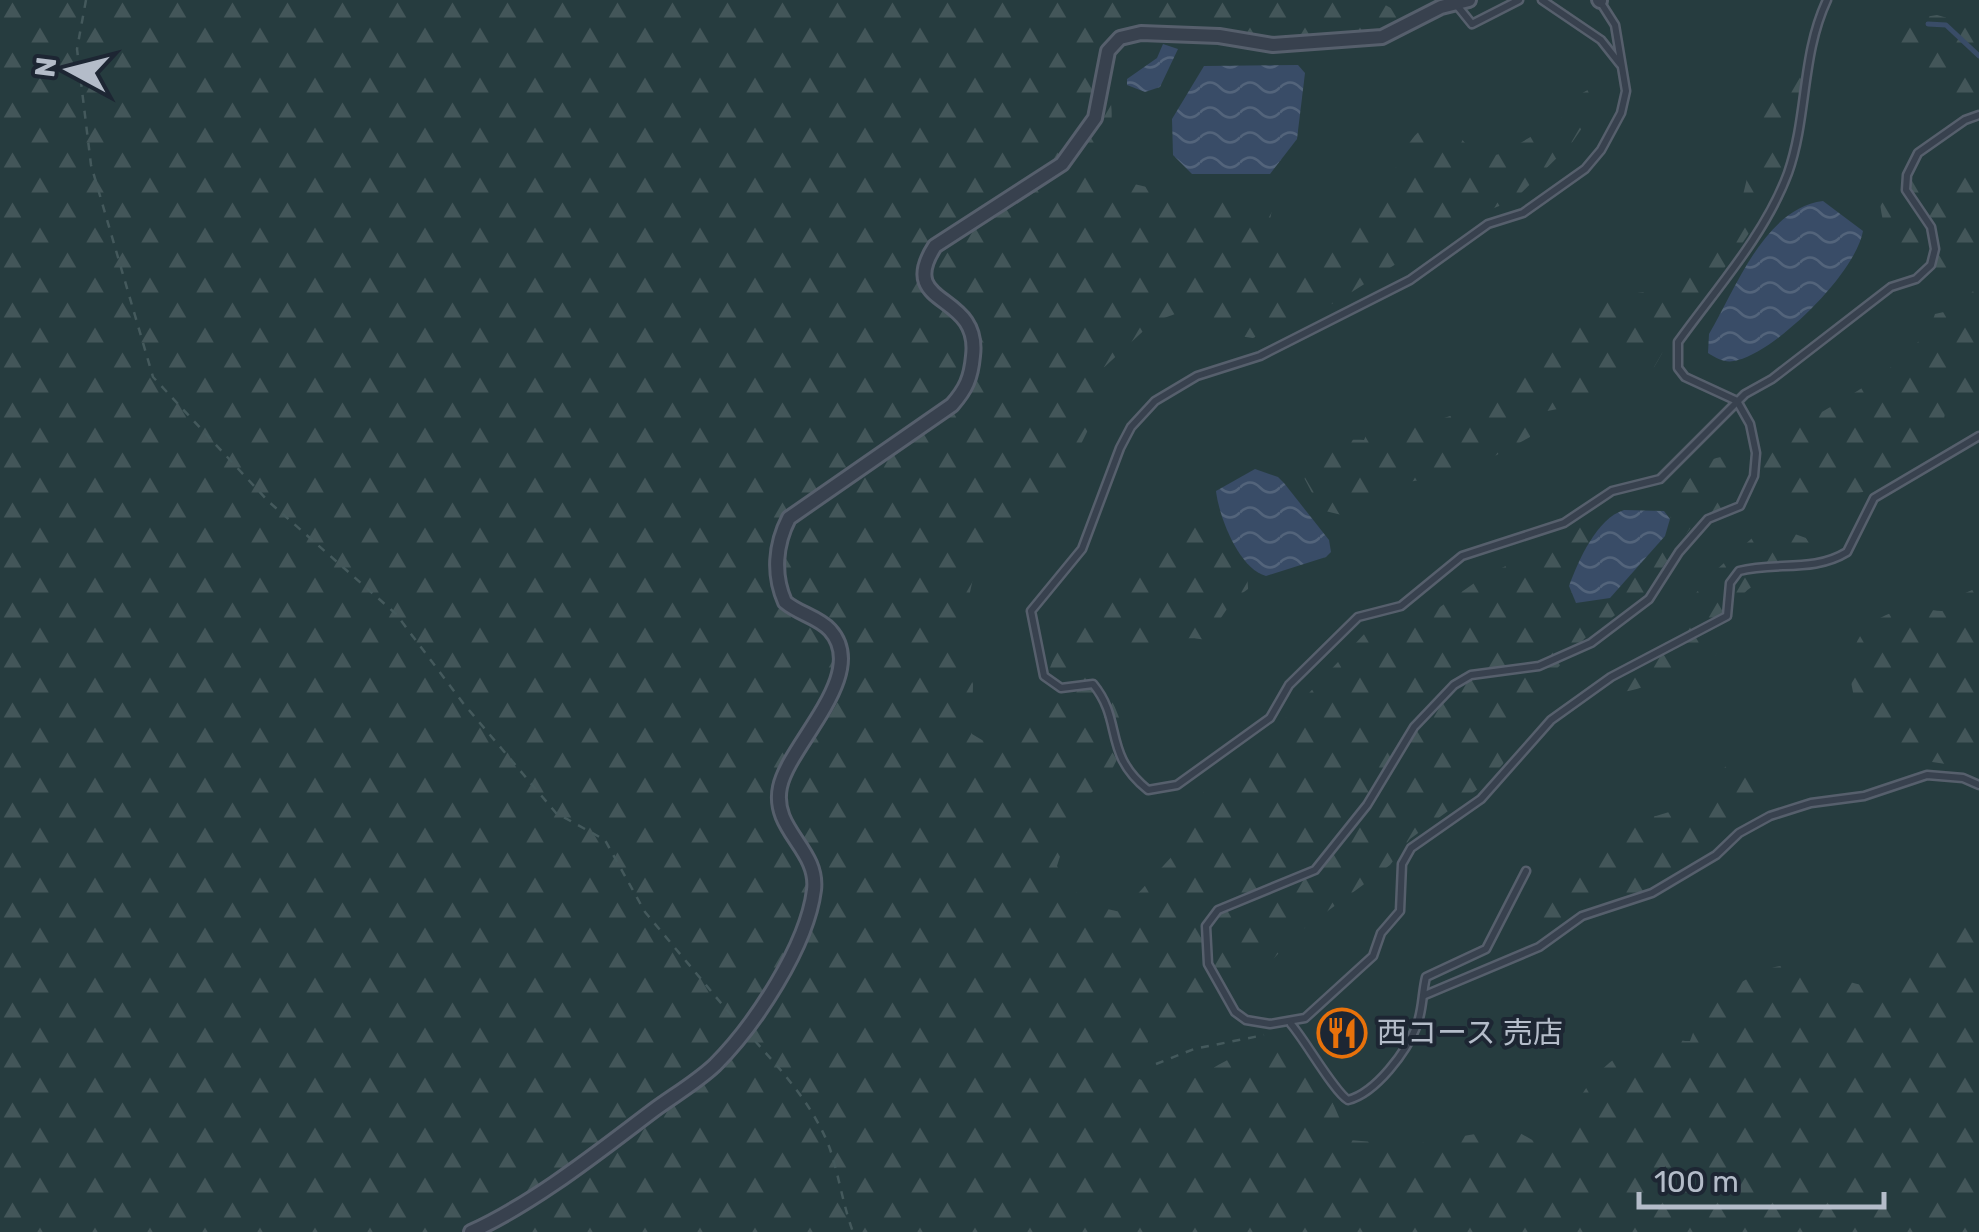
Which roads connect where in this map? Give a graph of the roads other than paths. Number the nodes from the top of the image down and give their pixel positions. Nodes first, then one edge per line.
1 (1519, 0) edge
2 (1542, 0) edge
3 (1601, 0) edge
4 (1827, 0) edge
5 (1459, 2) edge
6 (1623, 70) junction
7 (1979, 115) edge
8 (1737, 401) junction
9 (1979, 436) edge
10 (1024, 601) dead end
11 (1031, 611) junction
12 (1979, 785) edge
13 (1526, 871) dead end
14 (1424, 995) junction
15 (1291, 1024) junction
16 (472, 1232) edge

1 - 5 lane
2 - 6 lane
3 - 6 lane
4 - 8 lane
5 - 16 street
6 - 11 lane
7 - 8 lane
8 - 11 lane
8 - 15 lane
9 - 15 lane
10 - 11 lane
12 - 14 lane
13 - 14 lane
14 - 15 lane

